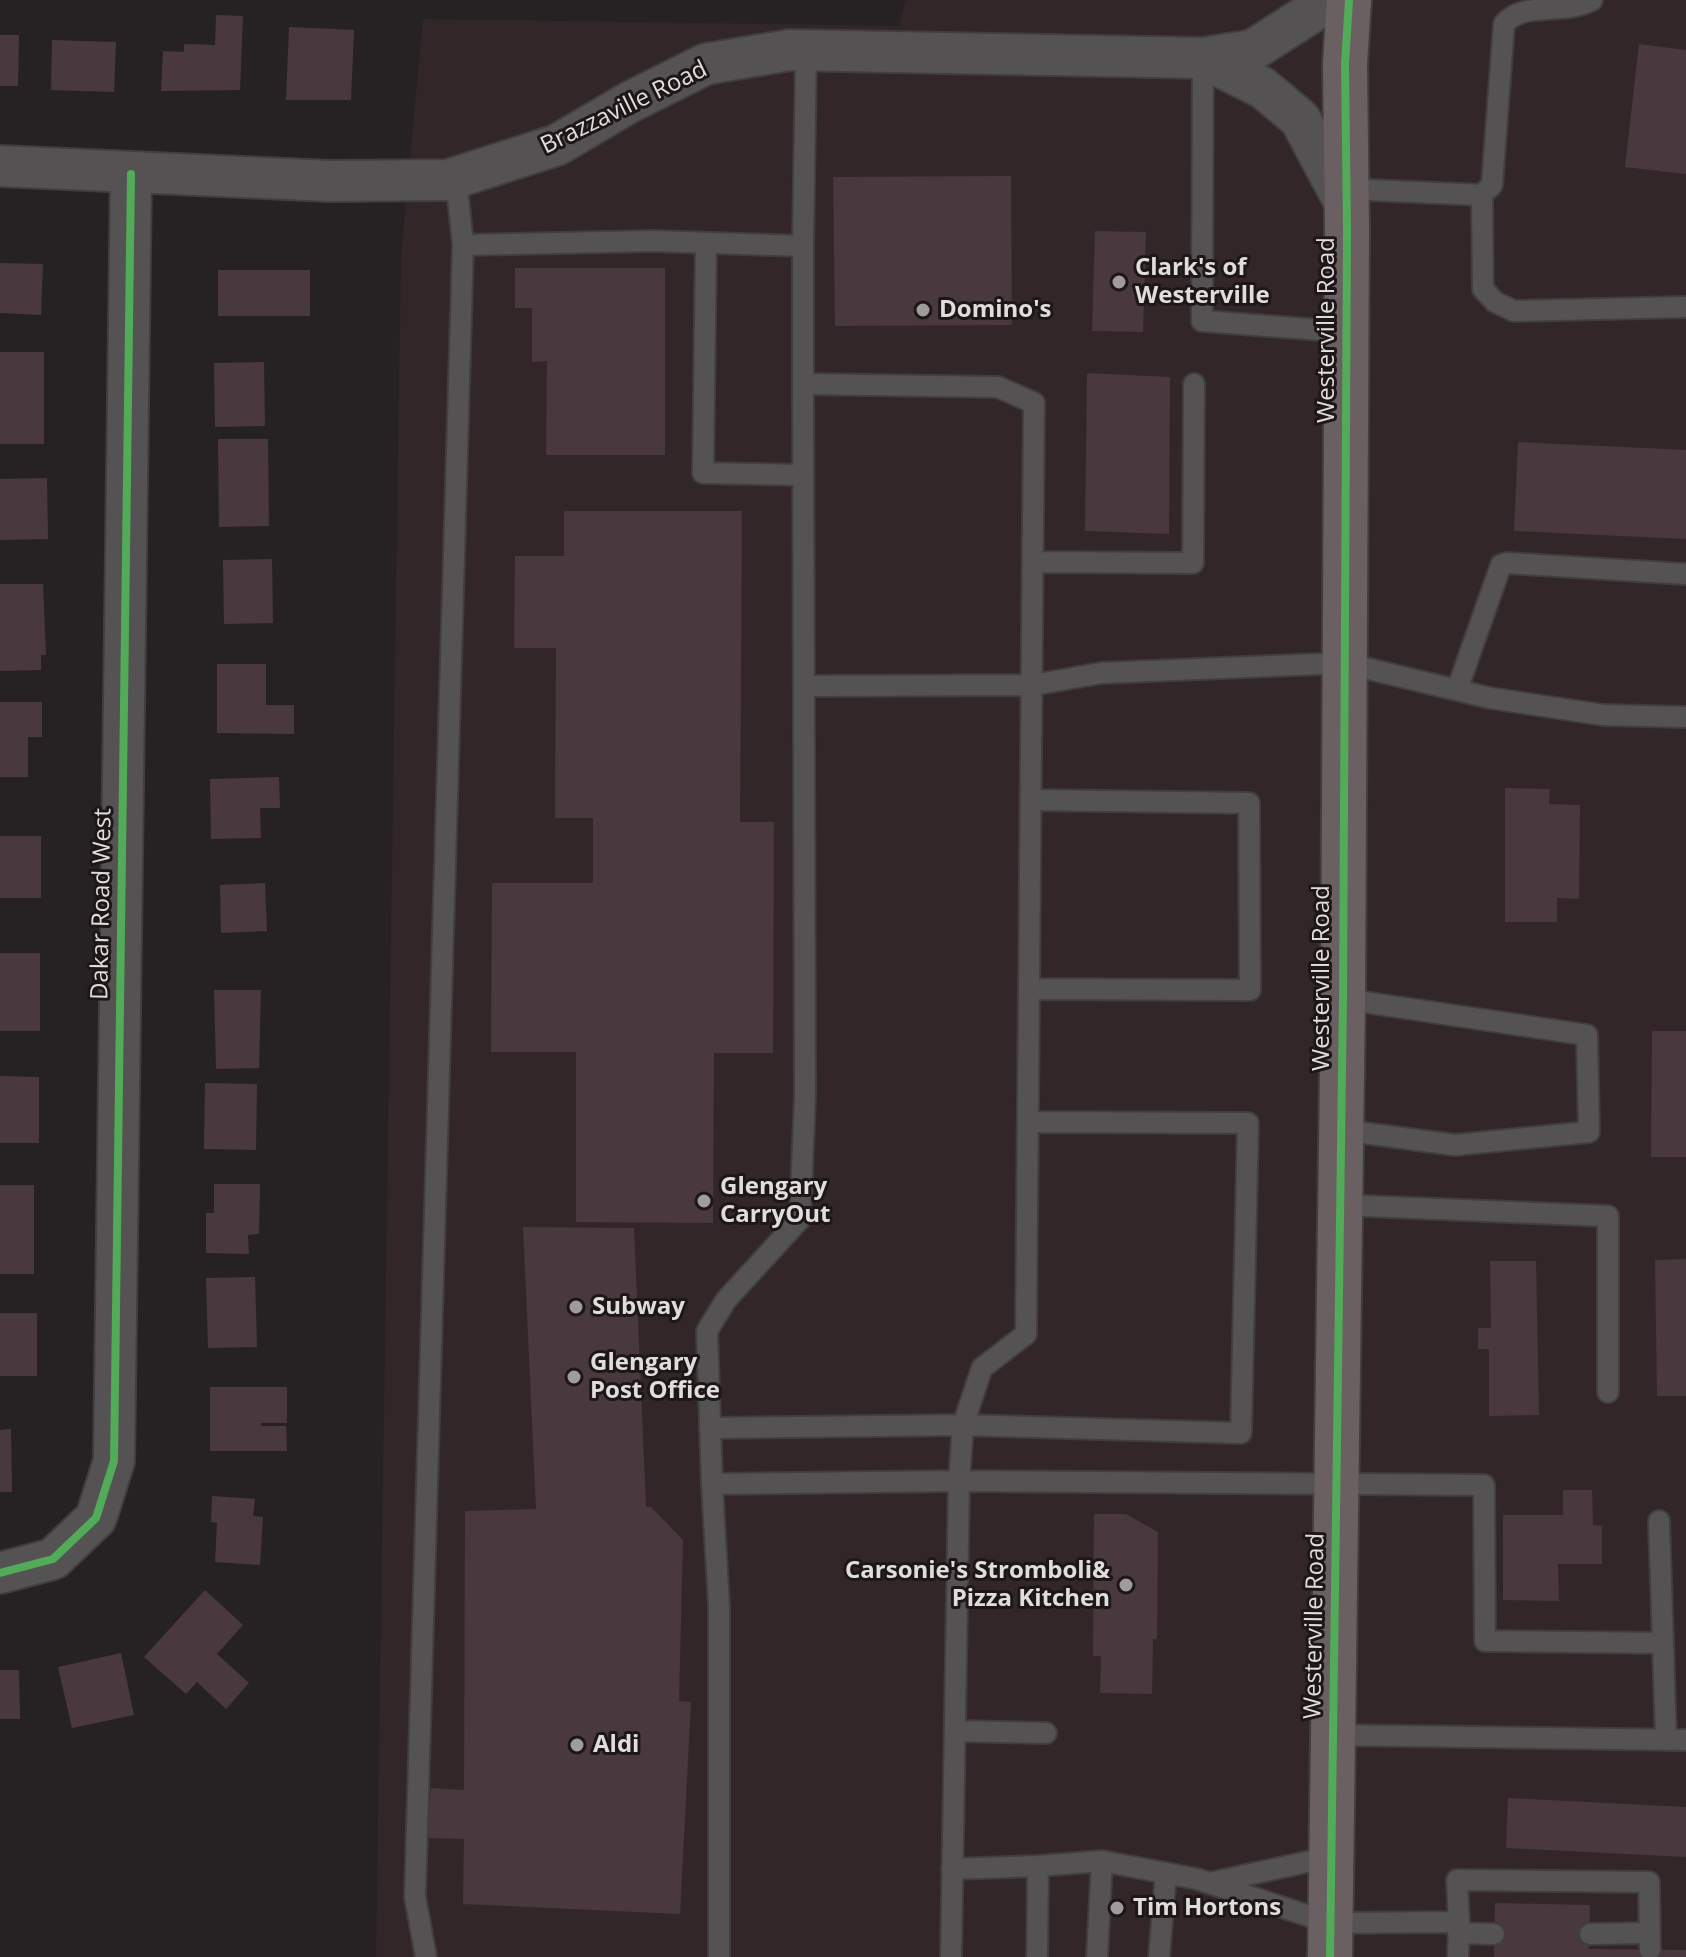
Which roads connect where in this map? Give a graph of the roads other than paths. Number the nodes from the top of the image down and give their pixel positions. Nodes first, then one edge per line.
1 (1331, 0) edge
2 (1349, 0) edge
3 (1592, 0) edge
4 (806, 51) junction
5 (1203, 58) junction
6 (0, 166) edge
7 (131, 174) junction
8 (456, 178) junction
9 (1482, 195) junction
10 (1347, 198) junction
11 (706, 243) junction
12 (463, 245) junction
13 (803, 246) junction
14 (1686, 307) edge
15 (1347, 332) junction
16 (803, 384) junction
17 (1194, 384) dead end
18 (803, 475) junction
19 (1035, 562) junction
20 (1686, 574) edge
21 (1344, 663) junction
22 (1033, 685) junction
23 (804, 686) junction
24 (1457, 690) junction
25 (1686, 717) edge
26 (1032, 800) junction
27 (1030, 989) junction
28 (1343, 999) junction
29 (1029, 1122) junction
30 (1341, 1130) junction
31 (1340, 1205) junction
32 (1608, 1392) dead end
33 (963, 1425) junction
34 (710, 1428) junction
35 (959, 1481) junction
36 (1337, 1483) junction
37 (712, 1484) junction
38 (1659, 1521) dead end
39 (0, 1573) edge
40 (1663, 1643) junction
41 (957, 1731) junction
42 (1046, 1733) dead end
43 (1333, 1735) junction
44 (1676, 1740) edge
45 (1330, 1857) junction
46 (1102, 1861) junction
47 (1038, 1866) junction
48 (952, 1869) junction
49 (1166, 1873) junction
50 (1214, 1882) junction
51 (1458, 1928) junction
52 (1494, 1934) dead end
53 (1590, 1934) dead end
54 (1330, 1940) edge
55 (426, 1957) edge
56 (719, 1957) edge
57 (951, 1957) edge
58 (1037, 1957) edge
59 (1097, 1957) edge
60 (1159, 1957) edge
61 (1458, 1957) edge

1 - 5 street, Brazzaville Road
2 - 10 main road, Westerville Road
3 - 9 lane
4 - 5 street, Brazzaville Road
4 - 8 street, Brazzaville Road
4 - 13 lane
5 - 10 street, Brazzaville Road
5 - 15 lane
6 - 7 street, Brazzaville Road
7 - 8 street, Brazzaville Road
7 - 39 street, Dakar Road West
8 - 12 lane
9 - 10 lane
9 - 14 lane
10 - 15 main road, Westerville Road
11 - 12 lane
11 - 13 lane
11 - 18 lane
12 - 55 lane
13 - 16 lane
15 - 21 main road, Westerville Road
16 - 18 lane
16 - 19 lane
17 - 19 lane
18 - 23 lane
19 - 22 lane
20 - 24 lane
21 - 22 lane
21 - 24 lane
21 - 28 main road, Westerville Road
22 - 23 lane
22 - 26 lane
23 - 34 lane
24 - 25 lane
26 - 27 lane
26 - 27 lane
27 - 29 lane
28 - 30 main road, Westerville Road
28 - 30 lane
29 - 33 lane
29 - 33 lane
30 - 31 main road, Westerville Road
31 - 32 lane
31 - 36 main road, Westerville Road
33 - 34 lane
33 - 35 lane
34 - 37 lane
35 - 36 lane
35 - 37 lane
35 - 41 lane
36 - 40 lane
36 - 43 main road, Westerville Road
37 - 56 lane
38 - 40 lane
40 - 44 lane
41 - 42 lane
41 - 48 lane
43 - 44 lane
43 - 45 main road, Westerville Road
45 - 50 lane
45 - 54 main road, Westerville Road
46 - 47 lane
46 - 49 lane
46 - 59 lane
47 - 48 lane
47 - 58 lane
48 - 57 lane
49 - 50 lane
49 - 60 lane
50 - 54 lane
51 - 52 lane
51 - 53 lane
51 - 54 lane
51 - 61 lane

